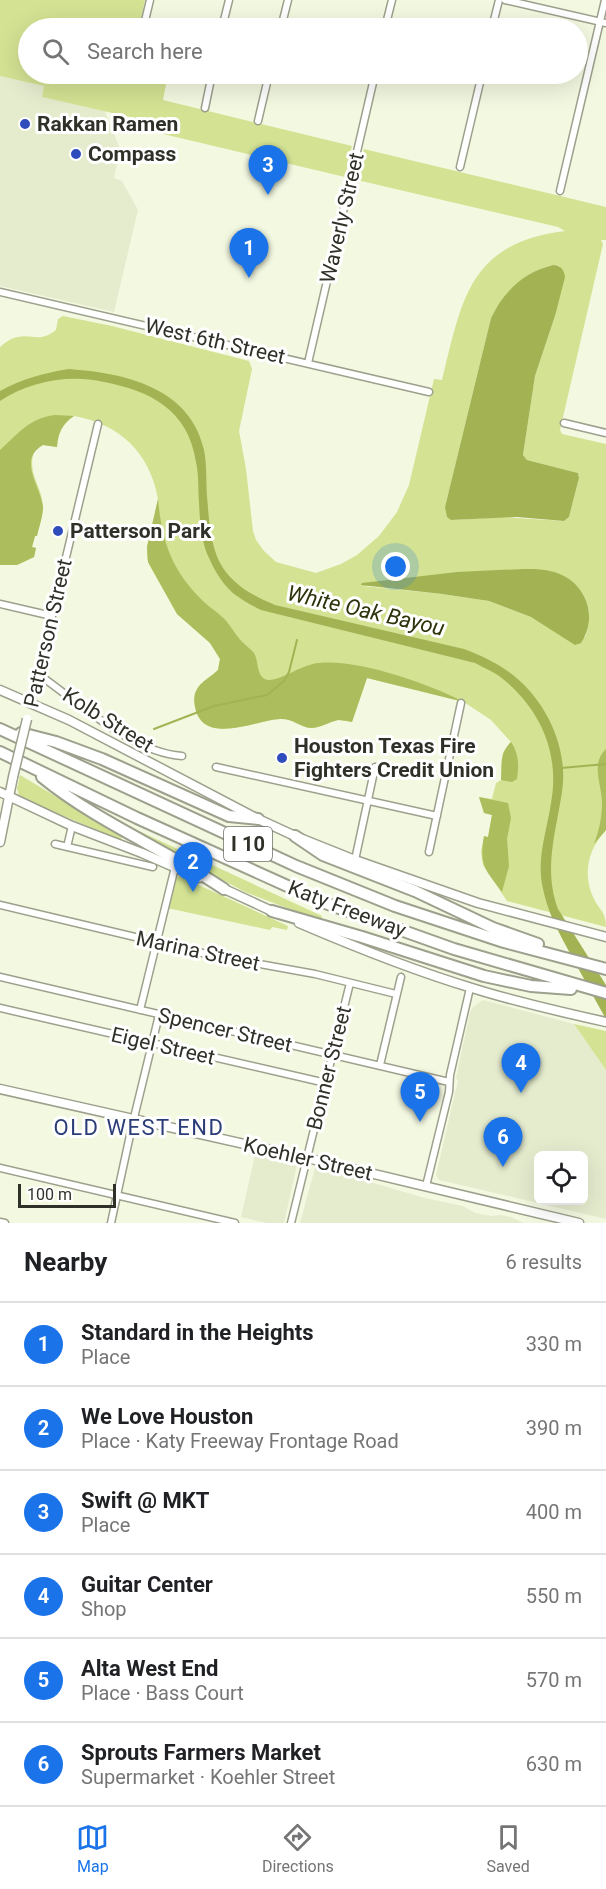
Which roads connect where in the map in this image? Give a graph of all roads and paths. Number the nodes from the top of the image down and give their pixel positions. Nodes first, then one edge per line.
1 (150, 0) edge
2 (229, 0) edge
3 (288, 0) edge
4 (392, 0) edge
5 (499, 0) edge
6 (506, 0) edge
7 (605, 0) edge
8 (146, 18) edge
9 (224, 18) edge
10 (284, 18) edge
11 (388, 18) edge
12 (494, 18) edge
13 (585, 18) edge
14 (588, 19) edge
15 (603, 22) edge
16 (588, 81) edge
17 (210, 84) edge
18 (267, 84) edge
19 (373, 84) edge
20 (480, 84) edge
21 (587, 84) edge
22 (205, 108) dead end
23 (258, 121) dead end
24 (460, 167) dead end
25 (560, 191) dead end
26 (0, 292) edge
27 (308, 363) junction
28 (429, 392) dead end
29 (564, 423) dead end
30 (98, 424) dead end
31 (606, 433) edge
32 (0, 604) edge
33 (52, 616) junction
34 (38, 674) junction
35 (0, 690) edge
36 (31, 703) junction
37 (461, 703) dead end
38 (0, 729) edge
39 (0, 752) edge
40 (182, 756) dead end
41 (25, 763) junction
42 (216, 767) dead end
43 (375, 767) dead end
44 (0, 792) edge
45 (9, 796) junction
46 (368, 800) junction
47 (436, 816) junction
48 (258, 819) junction
49 (72, 826) junction
50 (295, 836) junction
51 (0, 842) edge
52 (55, 844) dead end
53 (67, 847) junction
54 (429, 852) dead end
55 (355, 860) junction
56 (153, 867) dead end
57 (175, 867) junction
58 (224, 889) junction
59 (0, 905) edge
60 (272, 911) junction
61 (606, 937) edge
62 (156, 942) junction
63 (606, 969) edge
64 (0, 977) edge
65 (401, 977) dead end
66 (350, 982) junction
67 (470, 988) junction
68 (601, 992) edge
69 (396, 994) junction
70 (0, 1008) edge
71 (140, 1010) junction
72 (159, 1015) junction
73 (606, 1022) edge
74 (153, 1044) junction
75 (333, 1054) junction
76 (380, 1065) junction
77 (449, 1082) junction
78 (326, 1083) junction
79 (0, 1089) edge
80 (133, 1120) junction
81 (308, 1158) junction
82 (0, 1168) edge
83 (426, 1186) junction
84 (116, 1196) junction
85 (0, 1222) edge
86 (5, 1223) edge
87 (111, 1223) edge
88 (235, 1223) edge
89 (291, 1223) edge
90 (579, 1223) edge

1 - 8 street
2 - 9 street
3 - 10 street
4 - 11 street
5 - 12 street
6 - 13 street
7 - 15 street
14 - 15 street
15 - 16 street
17 - 22 street
18 - 23 street
19 - 27 street, Waverly Street
20 - 24 street
21 - 25 street
26 - 27 street, West 6th Street
27 - 28 street, West 6th Street
29 - 31 street
30 - 33 street, Patterson Street
32 - 33 street
33 - 34 street, Patterson Street
34 - 36 street, Patterson Street
34 - 40 street, Kolb Street
35 - 36 main road
36 - 45 main road, Patterson Street, bridge
36 - 48 main road
37 - 47 street
38 - 48 highway
38 - 63 highway, Katy Freeway / I 10
39 - 41 highway, Katy Freeway / I 10
41 - 58 highway
41 - 68 highway, Katy Freeway / I 10
42 - 46 street
43 - 46 street
44 - 45 main road
45 - 49 main road
45 - 51 main road, Patterson Street
46 - 47 street
46 - 55 street
47 - 54 street
48 - 50 main road
49 - 53 street
49 - 57 main road
50 - 55 main road
50 - 63 highway
52 - 53 street
53 - 56 street
55 - 61 main road
57 - 58 main road
57 - 62 street
58 - 60 main road
59 - 62 street, Marina Street
60 - 67 main road
60 - 68 highway
62 - 66 street, Marina Street
62 - 71 street
64 - 71 street, Spencer Street
65 - 69 street
66 - 69 street, Marina Street
66 - 75 street, Bonner Street
67 - 73 main road
67 - 77 street
69 - 76 street
70 - 74 street, Eigel Street
71 - 72 street, Spencer Street
72 - 74 street
72 - 75 street, Spencer Street
74 - 78 street, Eigel Street
74 - 80 street
75 - 76 street, Spencer Street
75 - 78 street, Bonner Street
76 - 77 street, Spencer Street
77 - 83 street
78 - 81 street, Bonner Street
79 - 80 main road, Koehler Street
80 - 81 main road, Koehler Street
80 - 84 street
81 - 83 main road, Koehler Street
81 - 89 street, Bonner Street
82 - 84 street
83 - 90 main road, Koehler Street
84 - 87 street
84 - 88 street
85 - 86 street

